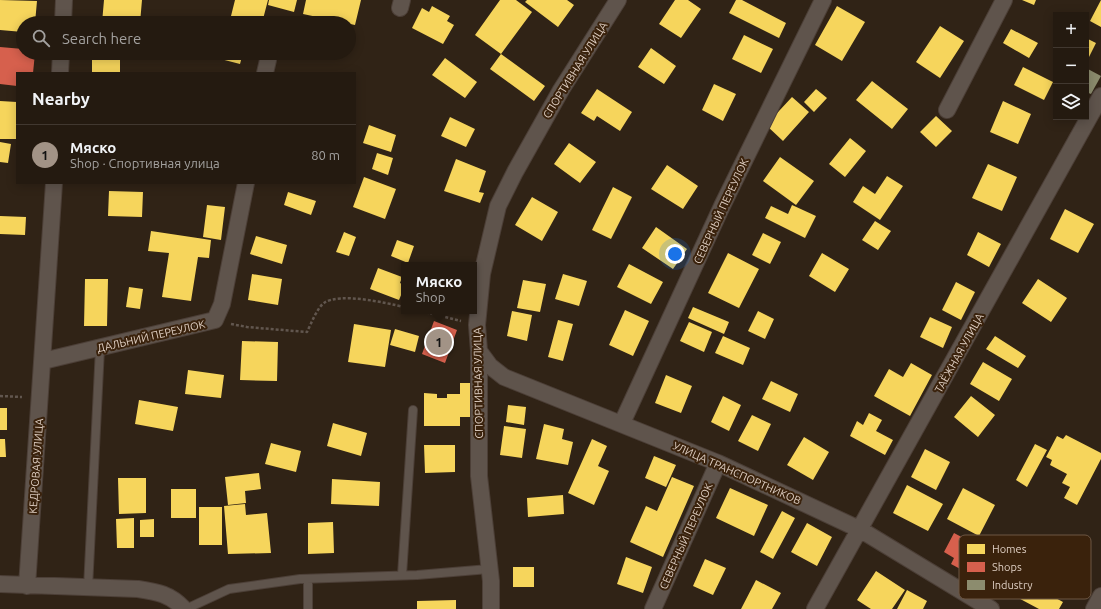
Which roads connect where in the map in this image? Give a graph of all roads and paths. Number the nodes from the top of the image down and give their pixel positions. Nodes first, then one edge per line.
1 (64, 0) edge
2 (618, 0) edge
3 (823, 0) edge
4 (1004, 0) edge
5 (63, 16) edge
6 (61, 60) edge
7 (60, 72) edge
8 (1101, 96) edge
9 (947, 110) dead end
10 (54, 184) edge
11 (246, 184) edge
12 (401, 306) edge
13 (433, 314) edge
14 (215, 320) junction
15 (477, 325) junction
16 (100, 348) junction
17 (479, 351) junction
18 (43, 361) junction
19 (414, 410) dead end
20 (622, 423) junction
21 (718, 462) junction
22 (861, 530) junction
23 (489, 569) junction
24 (402, 576) junction
25 (308, 579) junction
26 (0, 584) edge
27 (27, 586) junction
28 (88, 588) junction
29 (959, 590) edge
30 (1101, 596) edge
31 (975, 599) edge
32 (185, 609) edge
33 (308, 609) edge
34 (491, 609) edge
35 (653, 609) edge
36 (815, 609) edge
37 (991, 609) edge
38 (1094, 609) edge

1 - 5 street
2 - 15 street, СПОРТИВНАЯ УЛИЦА
3 - 20 street, СЕВЕРНЫЙ ПЕРЕУЛОК
4 - 9 street
6 - 7 street
8 - 22 street, ТАЁЖНАЯ УЛИЦА
10 - 18 street, КЕДРОВАЯ УЛИЦА
11 - 14 street, ДАЛЬНИЙ ПЕРЕУЛОК
12 - 14 path
13 - 15 path
14 - 16 street, ДАЛЬНИЙ ПЕРЕУЛОК
15 - 17 street, СПОРТИВНАЯ УЛИЦА
16 - 18 street, ДАЛЬНИЙ ПЕРЕУЛОК
16 - 28 lane
17 - 20 street, УЛИЦА ТРАНСПОРТНИКОВ
17 - 23 street, СПОРТИВНАЯ УЛИЦА
18 - 27 street, КЕДРОВАЯ УЛИЦА
19 - 24 lane
20 - 21 street, УЛИЦА ТРАНСПОРТНИКОВ
21 - 22 street, УЛИЦА ТРАНСПОРТНИКОВ
21 - 35 street, СЕВЕРНЫЙ ПЕРЕУЛОК
22 - 29 street, УЛИЦА ТРАНСПОРТНИКОВ
22 - 36 street, ТАЁЖНАЯ УЛИЦА
23 - 24 lane
23 - 34 street, СПОРТИВНАЯ УЛИЦА
24 - 25 lane
25 - 32 lane
25 - 33 lane
26 - 27 street
27 - 28 street
28 - 32 street
30 - 38 street
31 - 37 street, УЛИЦА ТРАНСПОРТНИКОВ

